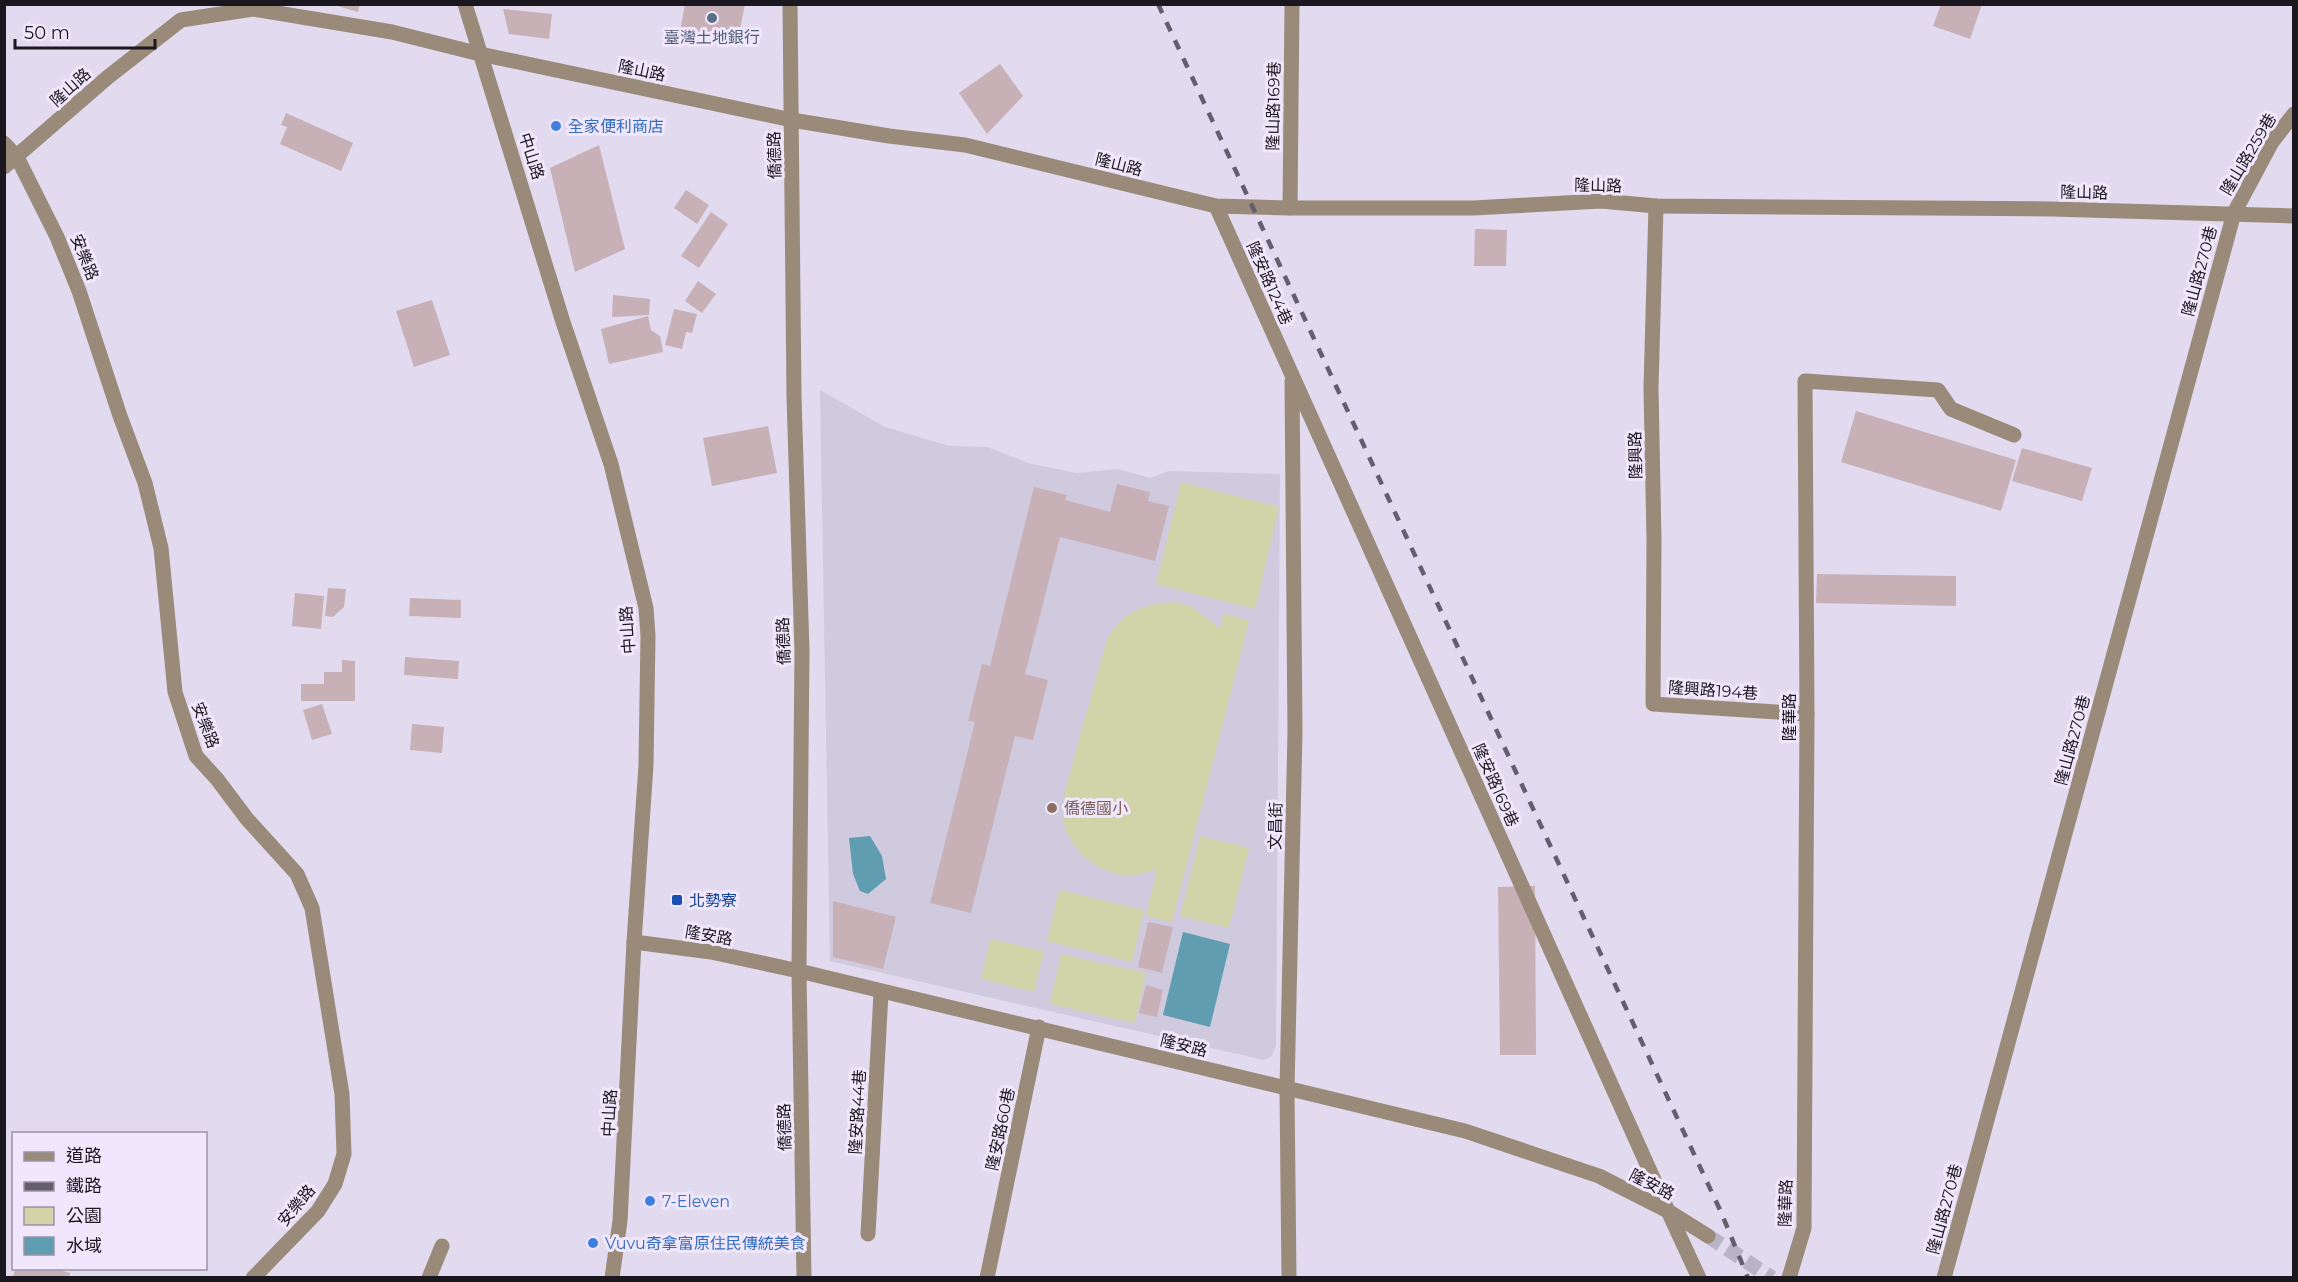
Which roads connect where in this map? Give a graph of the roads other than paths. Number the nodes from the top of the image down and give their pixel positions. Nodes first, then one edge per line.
1 (465, 4) edge
2 (790, 4) edge
3 (1292, 4) edge
4 (480, 54) junction
5 (2294, 114) edge
6 (792, 120) junction
7 (4, 143) edge
8 (11, 162) edge
9 (1216, 206) junction
10 (1656, 206) junction
11 (1290, 208) junction
12 (2234, 213) junction
13 (2294, 216) edge
14 (1292, 374) junction
15 (2014, 435) dead end
16 (1653, 704) joint
17 (1807, 714) junction
18 (633, 942) junction
19 (799, 972) junction
20 (882, 993) junction
21 (1039, 1028) junction
22 (1287, 1089) junction
23 (1668, 1211) junction
24 (868, 1234) dead end
25 (1708, 1236) tunnel mouth
26 (442, 1246) dead end
27 (253, 1278) edge
28 (429, 1278) edge
29 (612, 1278) edge
30 (804, 1278) edge
31 (987, 1278) edge
32 (1288, 1278) edge
33 (1700, 1278) edge
34 (1790, 1278) edge
35 (1944, 1278) edge

1 - 4 street, 中山路
2 - 6 street, 僑德路
3 - 11 street, 隆山路169巷
4 - 6 street, 隆山路
4 - 8 street, 隆山路
4 - 18 street, 中山路
5 - 12 street, 隆山路259巷
6 - 9 street, 隆山路
6 - 19 street, 僑德路
7 - 8 street, 安樂路
8 - 27 street, 安樂路
9 - 11 street, 隆山路
9 - 14 street, 隆安路124巷
10 - 11 street, 隆山路
10 - 12 street, 隆山路
10 - 16 street, 隆興路
12 - 13 street, 隆山路
12 - 35 street, 隆山路270巷
14 - 22 street, 文昌街
14 - 23 street, 隆安路169巷
15 - 17 street, 隆華路
16 - 17 street, 隆興路194巷
17 - 34 street, 隆華路
18 - 19 street, 隆安路
18 - 29 street, 中山路
19 - 20 street, 隆安路
19 - 30 street, 僑德路
20 - 21 street, 隆安路
20 - 24 street, 隆安路44巷
21 - 22 street, 隆安路
21 - 31 street, 隆安路60巷
22 - 23 street, 隆安路
22 - 32 street, 文昌街
23 - 25 street, 隆安路
23 - 33 street, 隆安路169巷
26 - 28 street

